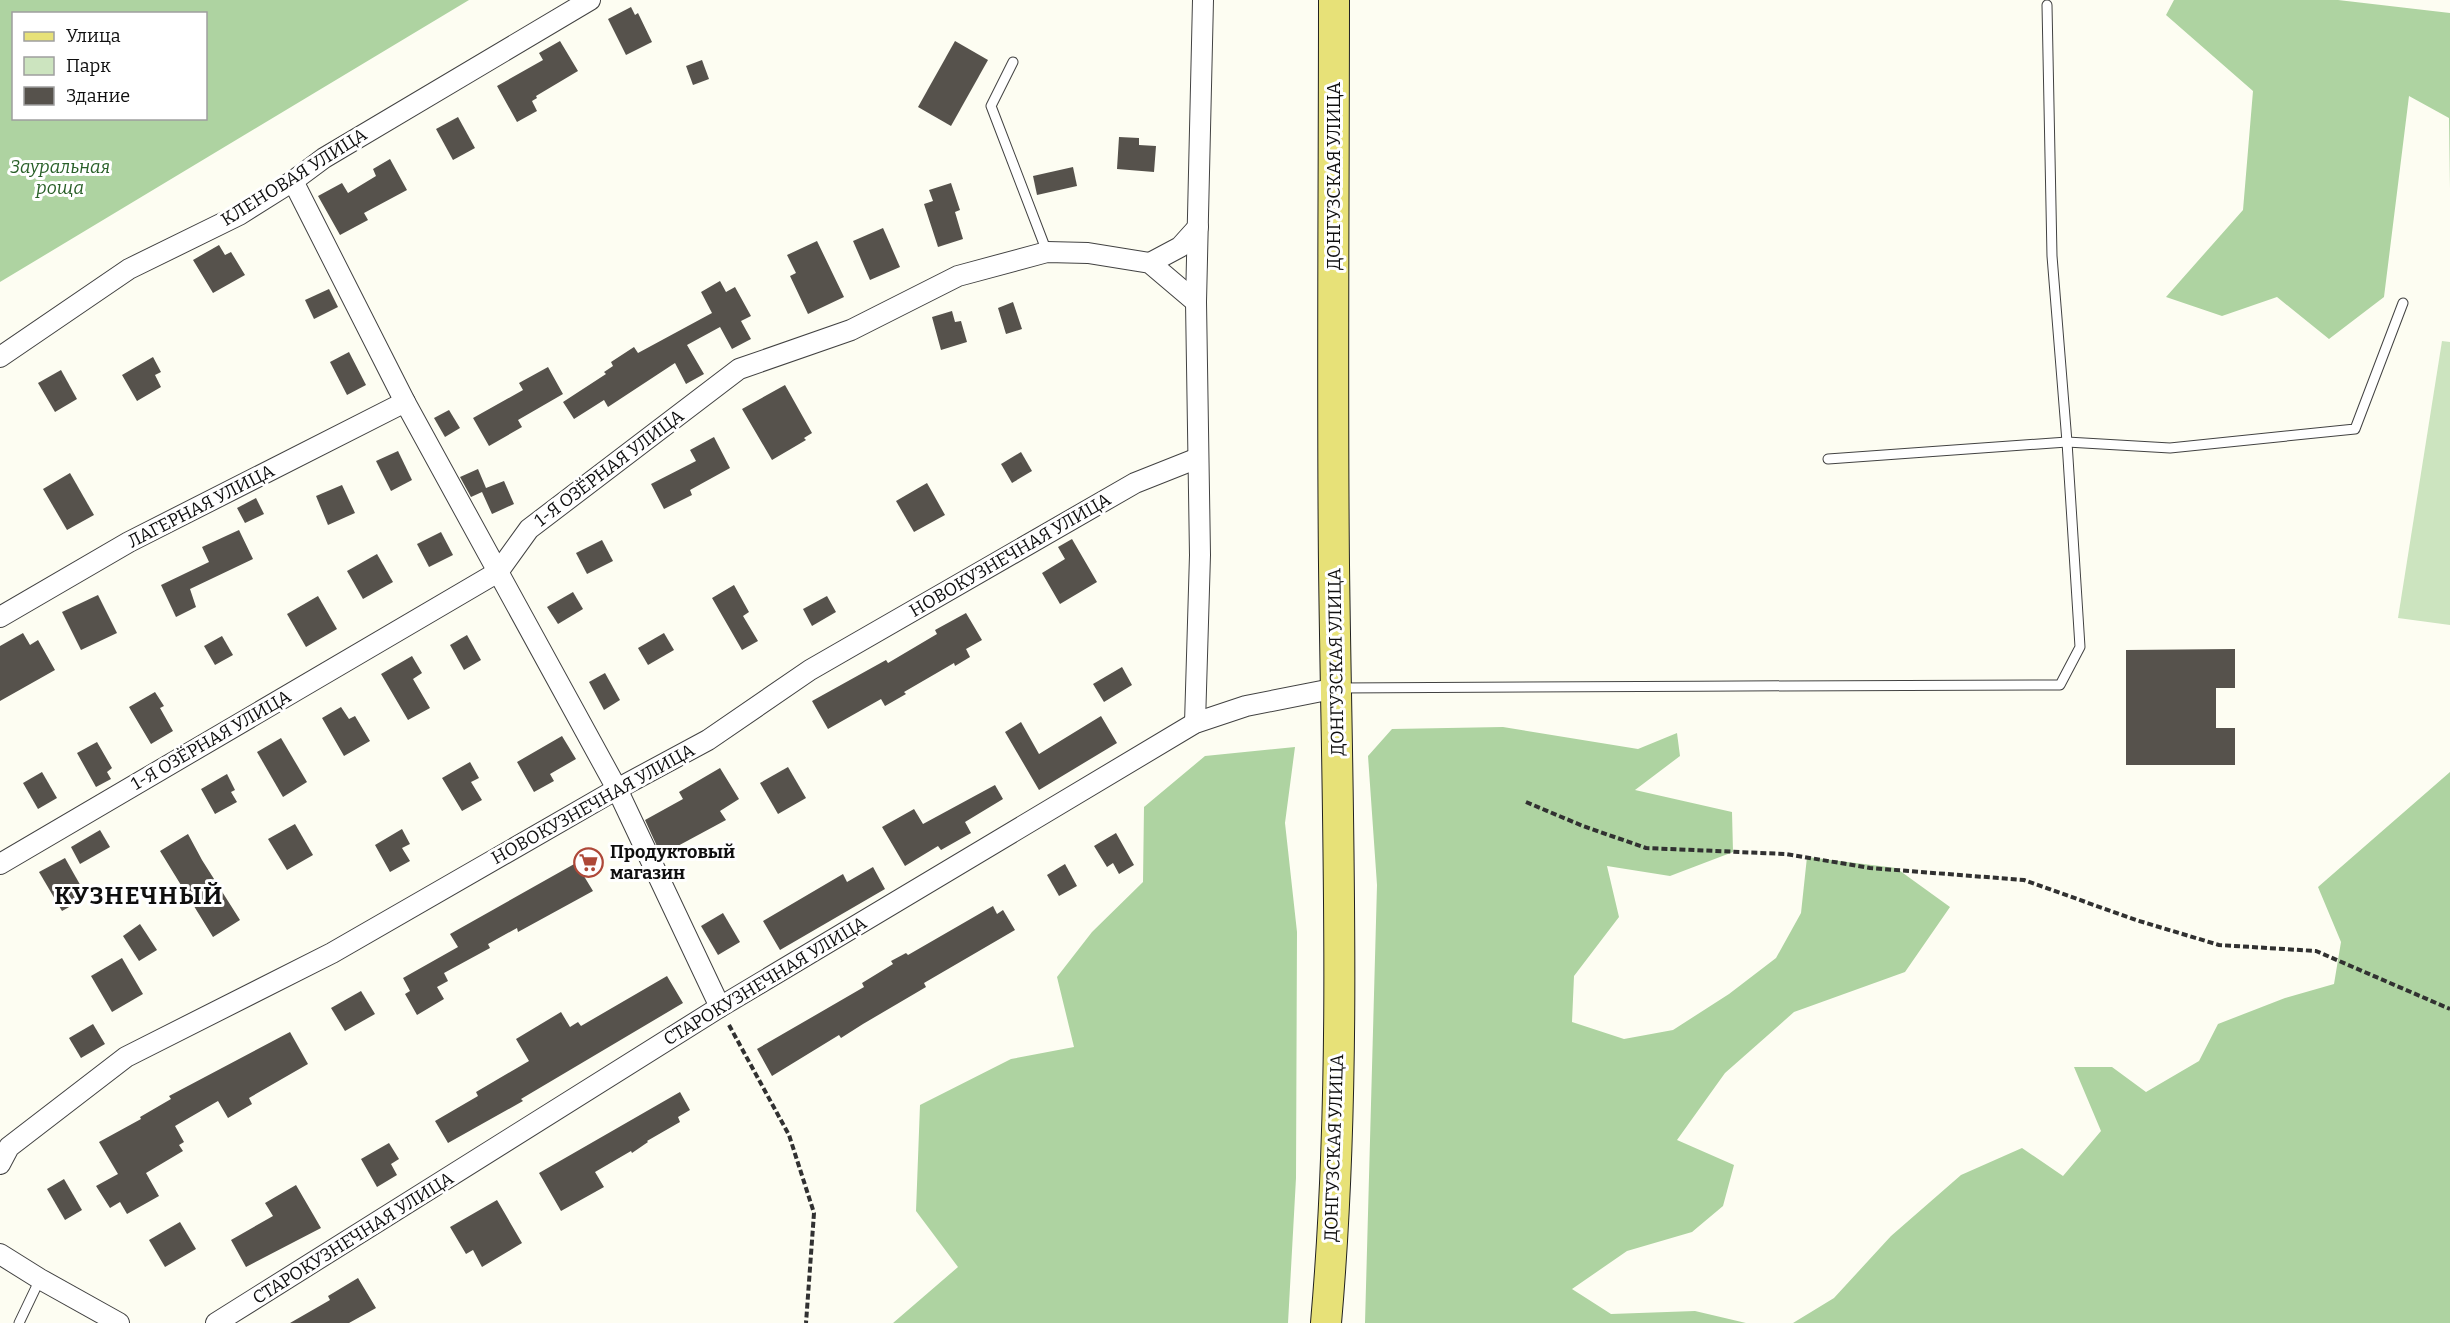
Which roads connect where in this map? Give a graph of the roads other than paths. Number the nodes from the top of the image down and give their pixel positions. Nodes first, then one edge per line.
1 (590, 0) edge
2 (1203, 0) edge
3 (1334, 0) edge
4 (2047, 5) dead end
5 (1013, 62) dead end
6 (293, 181) junction
7 (1198, 227) junction
8 (1047, 252) junction
9 (1150, 263) junction
10 (1196, 302) junction
11 (2403, 303) dead end
12 (0, 357) edge
13 (405, 402) junction
14 (2067, 442) junction
15 (1198, 458) junction
16 (1828, 459) dead end
17 (498, 572) junction
18 (0, 617) edge
19 (1337, 688) junction
20 (1195, 723) junction
21 (617, 789) junction
22 (0, 864) edge
23 (720, 1006) junction
24 (0, 1164) edge
25 (0, 1254) edge
26 (40, 1279) junction
27 (20, 1323) edge
28 (119, 1323) edge
29 (216, 1323) edge
30 (1326, 1323) edge

1 - 6 street, КЛЕНОВАЯ УЛИЦА
2 - 7 street
3 - 19 main road, ДОНГУЗСКАЯ УЛИЦА
4 - 14 lane
5 - 8 lane
6 - 12 street, КЛЕНОВАЯ УЛИЦА
6 - 13 street
7 - 9 street
7 - 10 street
8 - 9 street, 1-Я ОЗЁРНАЯ УЛИЦА
8 - 17 street, 1-Я ОЗЁРНАЯ УЛИЦА
9 - 10 street
10 - 15 street
11 - 14 lane
13 - 17 street
13 - 18 street, ЛАГЕРНАЯ УЛИЦА
14 - 16 lane
14 - 19 lane
15 - 20 street
15 - 21 street, НОВОКУЗНЕЧНАЯ УЛИЦА
17 - 21 street
17 - 22 street, 1-Я ОЗЁРНАЯ УЛИЦА
19 - 20 street, СТАРОКУЗНЕЧНАЯ УЛИЦА
19 - 30 main road, ДОНГУЗСКАЯ УЛИЦА
20 - 23 street, СТАРОКУЗНЕЧНАЯ УЛИЦА
21 - 23 street
21 - 24 street, НОВОКУЗНЕЧНАЯ УЛИЦА
23 - 29 street, СТАРОКУЗНЕЧНАЯ УЛИЦА
25 - 26 street
26 - 27 lane
26 - 28 street

